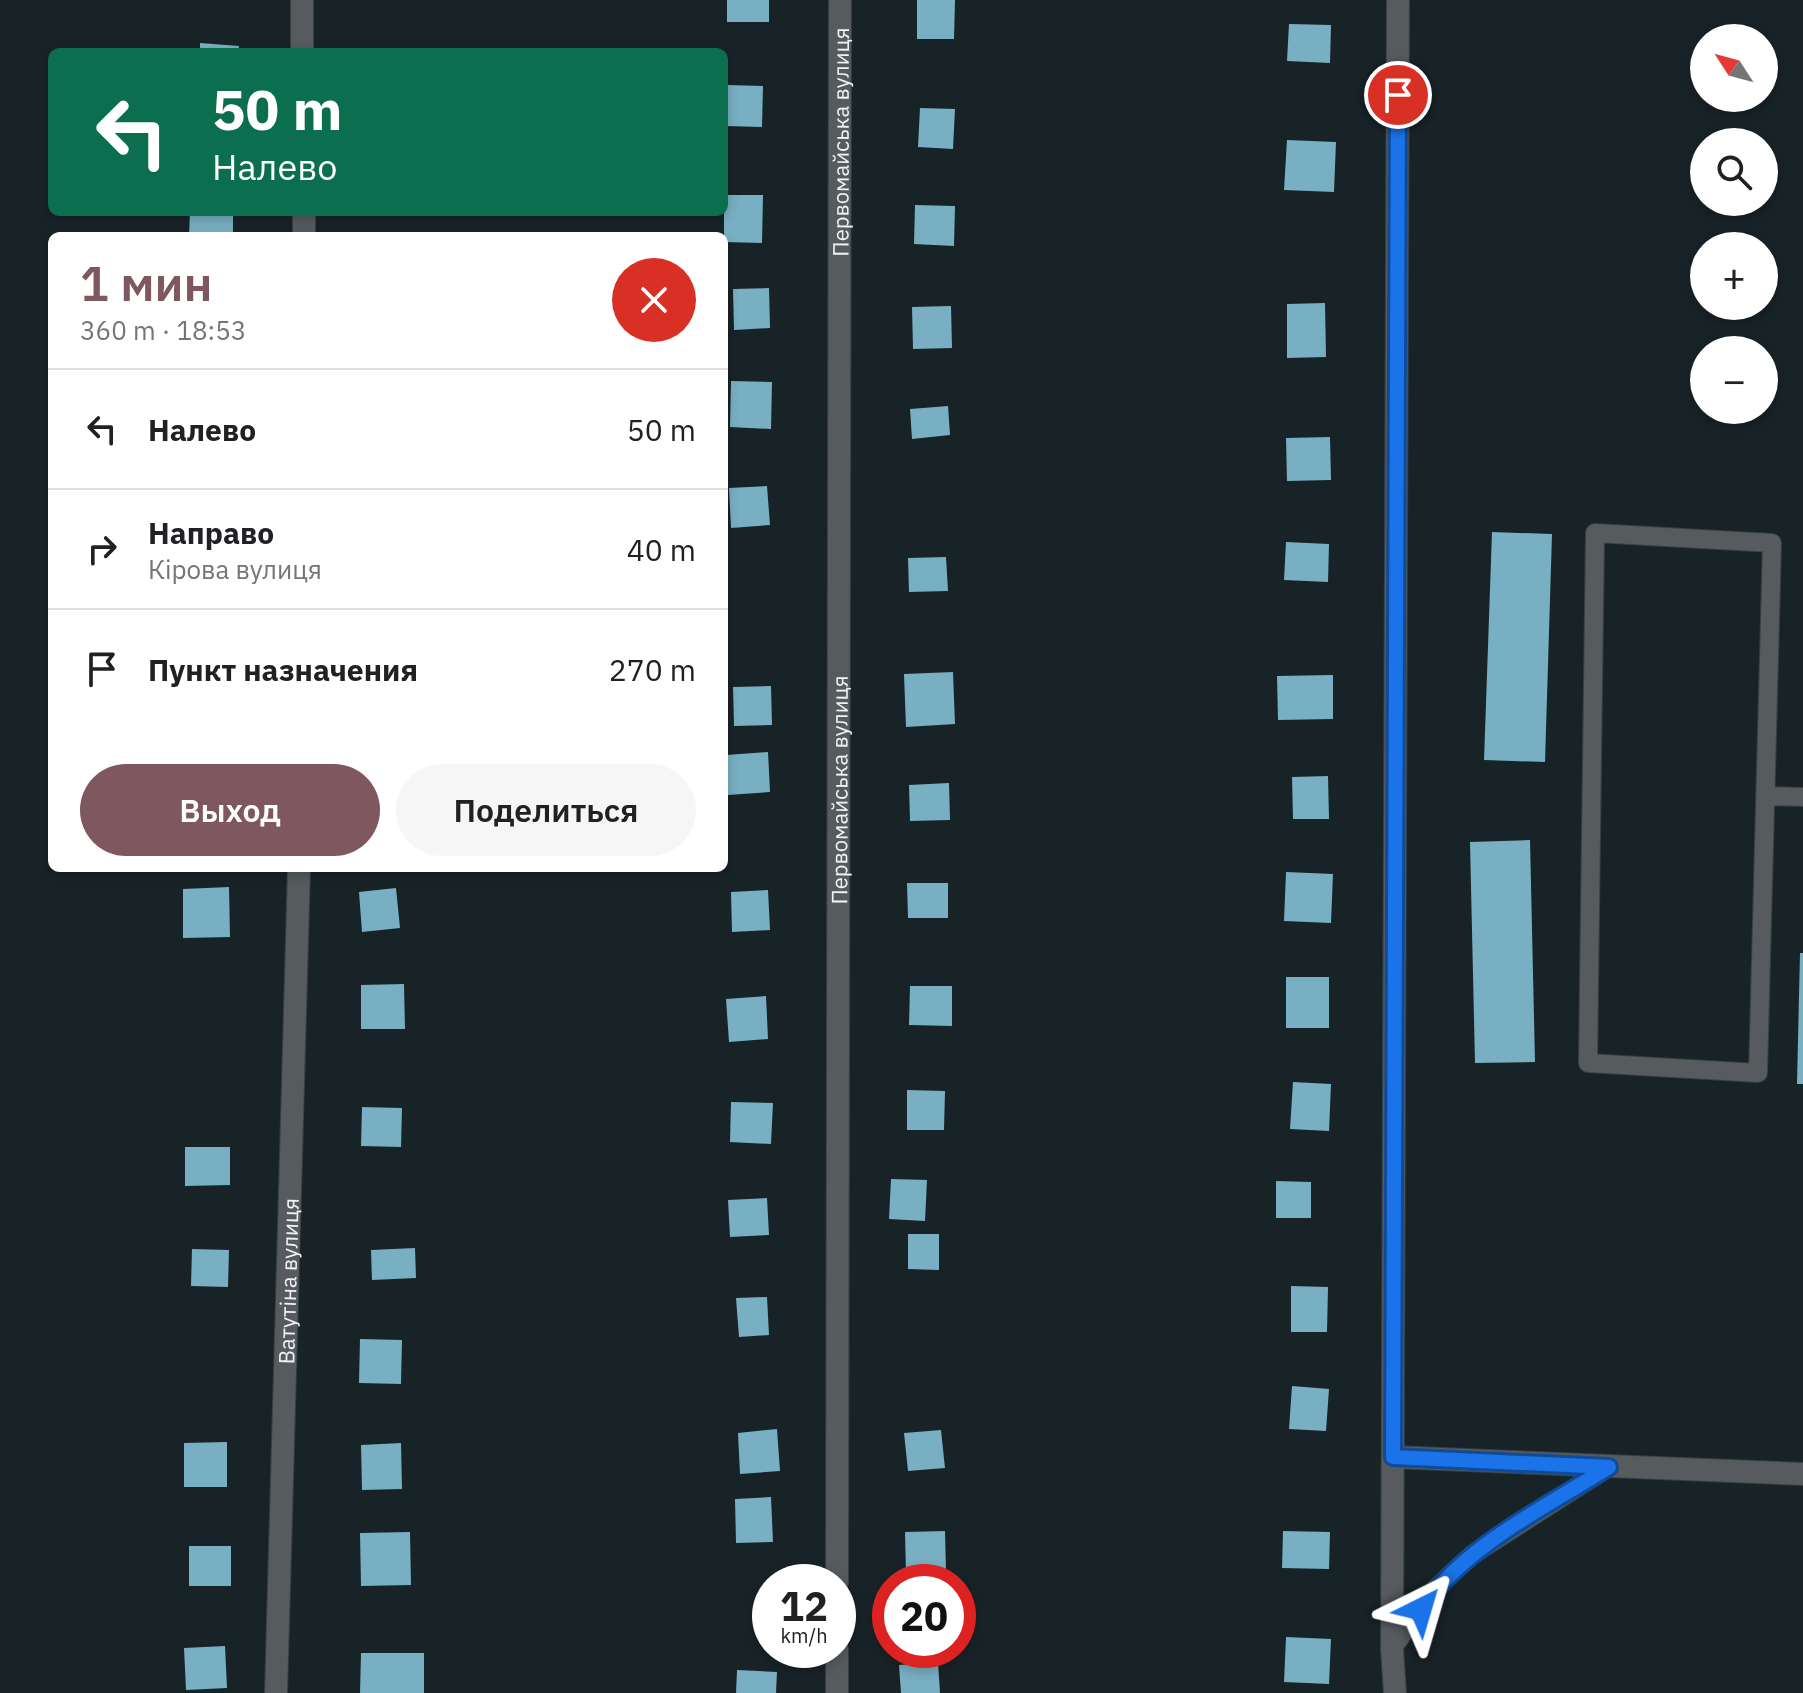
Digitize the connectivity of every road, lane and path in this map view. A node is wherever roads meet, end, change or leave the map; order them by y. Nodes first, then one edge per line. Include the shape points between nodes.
1 (302, 0) edge
2 (840, 0) edge
3 (1398, 0) edge
4 (302, 48) edge
5 (1765, 796) junction
6 (1803, 797) edge
7 (299, 872) edge
8 (1393, 1457) junction
9 (1609, 1467) junction
10 (1803, 1474) edge
11 (837, 1564) edge
12 (1392, 1649) junction
13 (837, 1668) edge
14 (276, 1693) edge
15 (837, 1693) edge
16 (1395, 1693) edge

1 - 4 street
2 - 11 street, Первомайська вулиця
3 - 8 street
5 - 5 lane via 1758,1073 1588,1063 1595,533 1772,543
5 - 6 lane
7 - 14 street, Ватутіна вулиця
8 - 9 street
8 - 12 street
9 - 10 street
9 - 12 lane via 1472,1555 1435,1589
12 - 16 street
13 - 15 street

